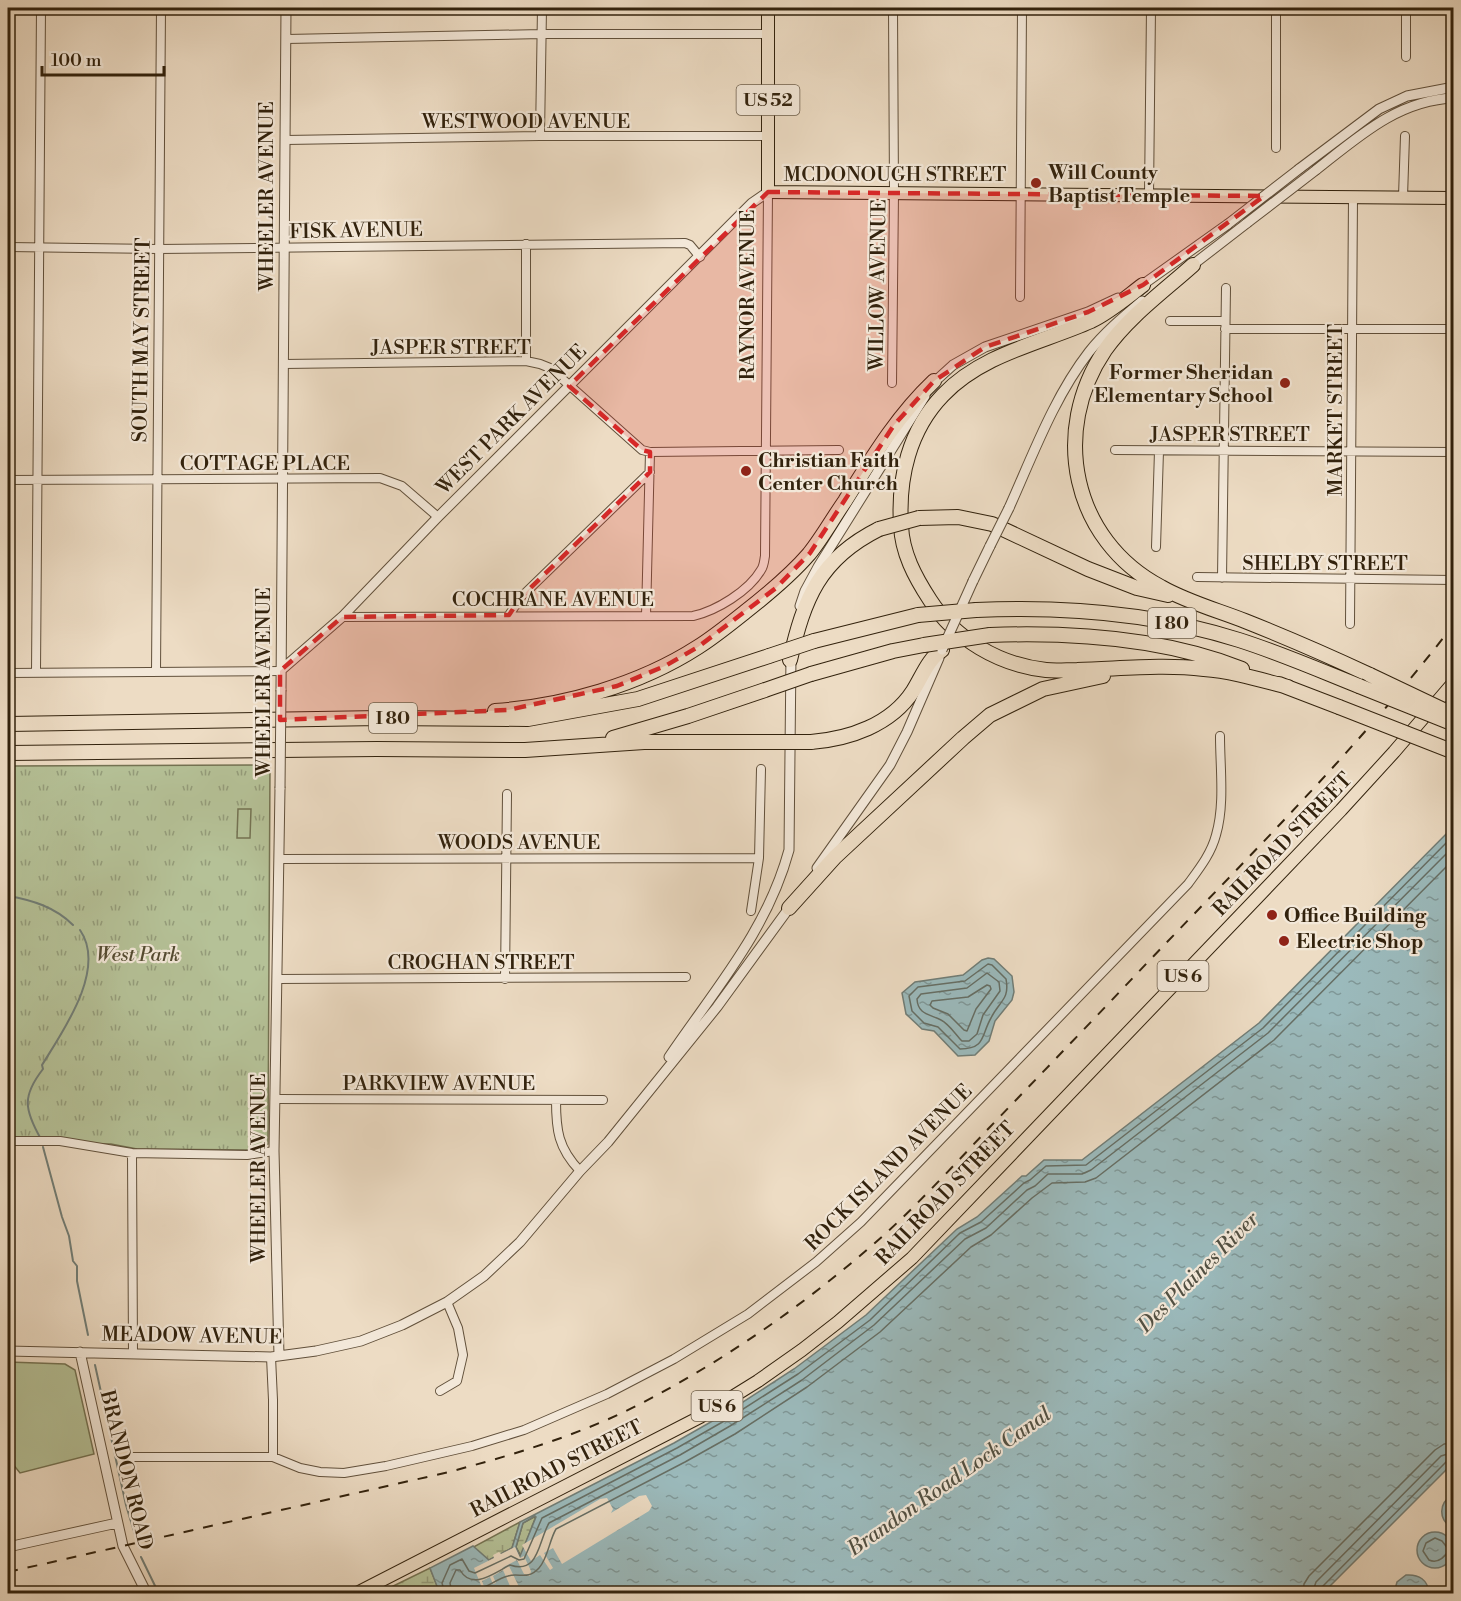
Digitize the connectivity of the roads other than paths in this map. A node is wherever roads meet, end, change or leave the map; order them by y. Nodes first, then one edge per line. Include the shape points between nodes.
1 (42, 8) edge
2 (160, 8) edge
3 (286, 8) edge
4 (542, 8) edge
5 (768, 8) edge
6 (893, 8) edge
7 (1022, 8) edge
8 (1151, 8) edge
9 (1276, 8) edge
10 (1406, 8) edge
11 (542, 34) junction
12 (768, 34) junction
13 (286, 39) junction
14 (1406, 57) dead end
15 (1454, 87) edge
16 (1454, 98) edge
17 (540, 136) junction
18 (768, 136) junction
19 (1405, 136) dead end
20 (285, 140) junction
21 (1276, 148) dead end
22 (768, 192) junction
23 (894, 193) junction
24 (1021, 195) junction
25 (1149, 195) junction
26 (1353, 197) junction
27 (1403, 197) junction
28 (1454, 198) edge
29 (526, 244) junction
30 (8, 247) edge
31 (284, 247) junction
32 (39, 248) junction
33 (158, 249) junction
34 (700, 257) junction
35 (1193, 265) junction
36 (1143, 285) junction
37 (1226, 288) dead end
38 (1020, 297) dead end
39 (1170, 321) dead end
40 (1225, 325) junction
41 (1454, 329) edge
42 (1352, 330) junction
43 (526, 361) junction
44 (283, 364) junction
45 (934, 381) junction
46 (892, 383) dead end
47 (569, 386) junction
48 (766, 450) junction
49 (839, 450) dead end
50 (1115, 450) dead end
51 (1159, 451) junction
52 (651, 452) junction
53 (1224, 452) junction
54 (1352, 452) junction
55 (1454, 452) edge
56 (650, 472) junction
57 (37, 479) junction
58 (8, 480) edge
59 (156, 480) junction
60 (282, 480) junction
61 (438, 517) junction
62 (1156, 547) dead end
63 (1197, 577) dead end
64 (1222, 578) junction
65 (753, 579) joint
66 (1351, 579) junction
67 (1454, 580) edge
68 (1182, 597) junction
69 (509, 615) junction
70 (342, 616) junction
71 (646, 616) junction
72 (1350, 624) dead end
73 (942, 650) junction
74 (790, 660) junction
75 (1166, 667) junction
76 (280, 671) junction
77 (8, 672) edge
78 (36, 672) junction
79 (156, 672) junction
80 (1454, 682) edge
81 (1288, 687) junction
82 (1454, 715) edge
83 (380, 718) junction
84 (8, 724) edge
85 (1454, 724) edge
86 (1220, 736) dead end
87 (591, 744) junction
88 (1454, 752) edge
89 (8, 753) edge
90 (761, 769) dead end
91 (507, 794) dead end
92 (506, 858) junction
93 (759, 858) junction
94 (279, 859) junction
95 (789, 908) junction
96 (751, 911) dead end
97 (686, 976) dead end
98 (277, 979) junction
99 (505, 979) junction
100 (275, 1099) junction
101 (556, 1100) junction
102 (603, 1100) dead end
103 (639, 1101) junction
104 (8, 1141) edge
105 (274, 1151) junction
106 (132, 1153) junction
107 (580, 1172) junction
108 (447, 1302) junction
109 (8, 1351) edge
110 (80, 1352) junction
111 (133, 1353) junction
112 (275, 1357) junction
113 (440, 1391) dead end
114 (273, 1456) junction
115 (133, 1457) dead end
116 (117, 1523) junction
117 (8, 1547) edge
118 (147, 1593) edge
119 (355, 1593) edge

1 - 32 street
2 - 33 street, SOUTH MAY STREET
3 - 13 street, WHEELER AVENUE
4 - 11 street
5 - 12 main road, RAYNOR AVENUE / US 52
6 - 23 street, WILLOW AVENUE
7 - 24 street
8 - 25 street
9 - 21 street
10 - 14 street
11 - 12 street
11 - 13 street
11 - 17 street
12 - 18 main road, RAYNOR AVENUE / US 52
13 - 20 street, WHEELER AVENUE
15 - 36 street, bridge via 1407,96 1379,109
16 - 35 street, bridge via 1420,102 1395,112
17 - 18 street, WESTWOOD AVENUE
17 - 20 street, WESTWOOD AVENUE
18 - 22 main road, RAYNOR AVENUE / US 52
19 - 27 street
20 - 31 street, WHEELER AVENUE
22 - 23 main road, MCDONOUGH STREET
22 - 34 street, WEST PARK AVENUE via 752,203
22 - 48 street, RAYNOR AVENUE
23 - 24 main road, MCDONOUGH STREET
23 - 46 street, WILLOW AVENUE
24 - 25 main road, MCDONOUGH STREET
24 - 38 street
25 - 26 main road, MCDONOUGH STREET
26 - 27 main road, MCDONOUGH STREET
26 - 42 street, MARKET STREET
27 - 28 main road, MCDONOUGH STREET
29 - 31 street, FISK AVENUE
29 - 34 street, FISK AVENUE via 685,243
29 - 43 street
30 - 32 street, FISK AVENUE
31 - 33 street, FISK AVENUE
31 - 44 street, WHEELER AVENUE
32 - 33 street, FISK AVENUE
32 - 57 street
33 - 59 street, SOUTH MAY STREET
34 - 47 street, WEST PARK AVENUE
35 - 68 highway via 1107,347 1083,392 1076,420 1080,488 1092,521 1119,558 1161,588
35 - 73 street, bridge via 1147,296 1089,352 1062,394
36 - 45 street via 1088,312 985,347
36 - 75 highway via 1093,320 990,361 942,396 921,426 907,457 900,514 904,548 917,581 953,630 984,650 1017,664 1046,670
37 - 40 street
39 - 40 street
40 - 42 street
40 - 53 street
41 - 42 street
42 - 54 street, MARKET STREET
43 - 44 street, JASPER STREET
43 - 47 street, JASPER STREET via 550,368
44 - 60 street, WHEELER AVENUE
45 - 74 street via 805,591
45 - 83 highway via 894,425 810,553 776,588 698,647 617,686 563,700 508,710
47 - 52 street, JASPER STREET via 642,450
47 - 61 street, WEST PARK AVENUE
48 - 49 street
48 - 52 street
48 - 65 street, RAYNOR AVENUE via 765,556 762,569
50 - 51 street, JASPER STREET
51 - 53 street, JASPER STREET
51 - 62 street
52 - 56 street
53 - 54 street, JASPER STREET
53 - 64 street
54 - 55 street, JASPER STREET
54 - 66 street, MARKET STREET
56 - 69 street via 521,597
56 - 71 street
57 - 58 street, COTTAGE PLACE
57 - 59 street, COTTAGE PLACE
57 - 78 street
59 - 60 street, COTTAGE PLACE
59 - 79 street, SOUTH MAY STREET
60 - 61 street, COTTAGE PLACE via 380,478 402,486
60 - 76 street, WHEELER AVENUE
61 - 70 street, WEST PARK AVENUE
63 - 64 street, SHELBY STREET
64 - 66 street, SHELBY STREET
65 - 71 street, COCHRANE AVENUE via 722,606 707,613
66 - 67 street, SHELBY STREET
66 - 72 street, MARKET STREET
68 - 74 highway, bridge via 1137,588 992,524 942,516 919,518 879,529 844,552 818,580 802,614
68 - 82 highway, bridge via 1300,643
69 - 70 street, COCHRANE AVENUE
69 - 71 street, COCHRANE AVENUE
70 - 76 street, WEST PARK AVENUE
73 - 87 highway, bridge via 934,655 911,694 890,714 872,726 838,739
73 - 95 street via 890,765
74 - 103 street via 789,850 781,880 741,957
75 - 81 highway via 1205,669
75 - 95 highway via 1043,689 990,715 835,857
76 - 79 street
76 - 94 street, WHEELER AVENUE, bridge
77 - 78 street
78 - 79 street
80 - 119 main road, RAILROAD STREET / US 6 via 1341,810 912,1258 838,1322 758,1381 700,1417
81 - 87 highway, I 80, bridge via 1227,663 1131,642 990,635 893,651
81 - 88 highway, I 80, bridge
83 - 84 highway, I 80
83 - 85 highway, I 80, bridge via 528,719 638,699 814,642 918,615 1018,608 1132,615 1238,639
86 - 114 street, ROCK ISLAND AVENUE via 1221,807 1216,836 1188,884 868,1214 808,1269 748,1314 674,1359 524,1430 472,1446 344,1473 300,1468
87 - 89 highway, I 80 via 525,750
90 - 93 street
91 - 92 street
92 - 93 street, WOODS AVENUE
92 - 94 street, WOODS AVENUE
92 - 99 street
93 - 96 street
94 - 98 street, WHEELER AVENUE
95 - 103 street via 717,1007
97 - 99 street, CROGHAN STREET
98 - 99 street, CROGHAN STREET
98 - 100 street, WHEELER AVENUE
100 - 101 street, PARKVIEW AVENUE
100 - 105 street, WHEELER AVENUE
101 - 102 street, PARKVIEW AVENUE
101 - 107 street via 556,1127 562,1148
103 - 107 street, MEADOW AVENUE
104 - 106 street via 60,1141
105 - 106 street via 247,1155
105 - 112 street, WHEELER AVENUE
106 - 111 street
107 - 108 street, MEADOW AVENUE via 520,1242 484,1276
108 - 112 street, MEADOW AVENUE via 361,1341
108 - 113 street via 458,1328 463,1355 457,1381
109 - 110 street, MEADOW AVENUE
110 - 111 street, MEADOW AVENUE
110 - 116 street, BRANDON ROAD
111 - 112 street, MEADOW AVENUE
112 - 114 street, WHEELER AVENUE
114 - 115 street, ROCK ISLAND AVENUE
116 - 117 street
116 - 118 street, BRANDON ROAD via 123,1546

